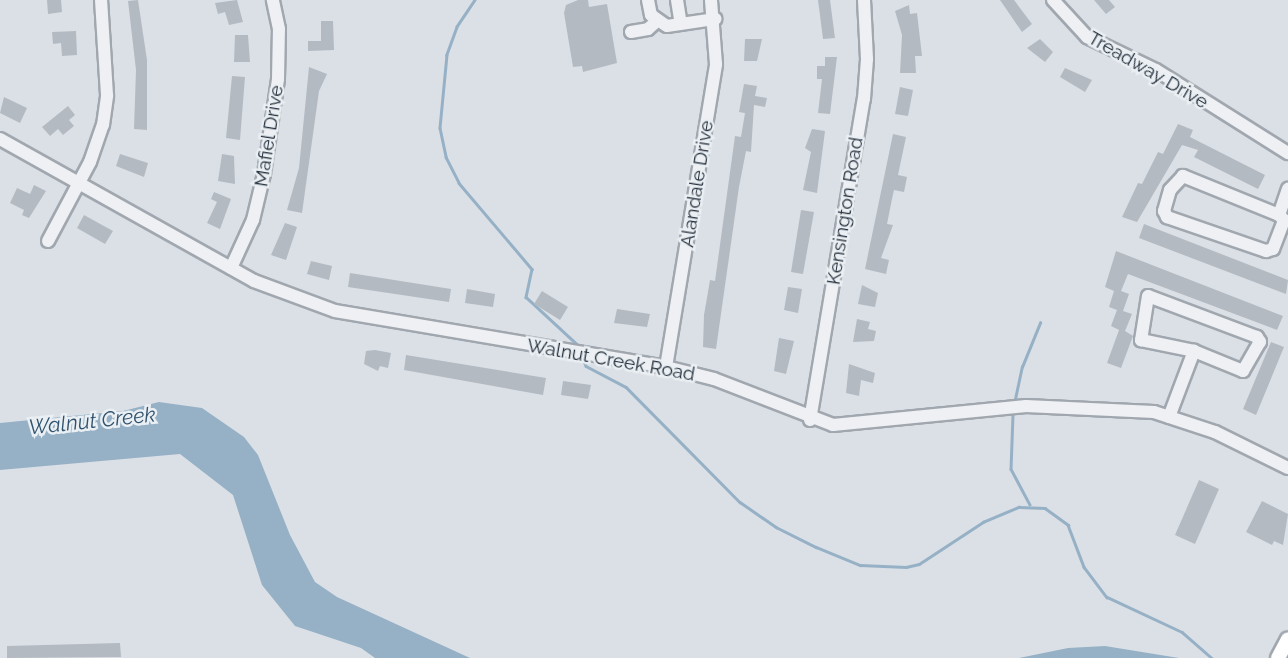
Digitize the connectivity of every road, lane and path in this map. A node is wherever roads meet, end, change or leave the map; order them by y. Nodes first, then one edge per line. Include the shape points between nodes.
1 (101, 0) edge
2 (273, 0) edge
3 (648, 0) edge
4 (677, 0) edge
5 (711, 0) edge
6 (864, 0) edge
7 (1052, 0) edge
8 (715, 19) junction
9 (657, 21) junction
10 (681, 24) junction
11 (631, 32) dead end
12 (0, 139) edge
13 (1288, 153) edge
14 (79, 183) junction
15 (1288, 189) edge
16 (1279, 215) junction
17 (48, 240) dead end
18 (231, 268) junction
19 (1194, 351) junction
20 (666, 367) junction
21 (1169, 417) junction
22 (810, 420) junction
23 (1288, 468) edge
24 (1288, 639) edge
25 (1278, 658) edge

1 - 14 street via 107,96 98,142
2 - 18 street, Mafiel Drive via 279,29 278,79 264,174 253,220
3 - 9 street
4 - 10 street
5 - 8 street, Alandale Drive
6 - 22 street, Kensington Road via 864,99
7 - 13 street, Treadway Drive via 1087,37 1166,76
8 - 10 street
8 - 20 street, Alandale Drive via 716,64
9 - 10 street via 667,26
9 - 11 street via 648,29
12 - 14 street, Walnut Creek Road
14 - 17 street
14 - 18 street, Walnut Creek Road
15 - 16 street
16 - 16 street via 1183,176 1170,190 1164,211 1167,217 1266,251 1273,249 1284,220
18 - 20 street, Walnut Creek Road via 283,295 335,312
19 - 19 street via 1243,371 1260,342 1258,337 1148,296 1141,340
19 - 21 street
20 - 22 street, Walnut Creek Road via 713,379
21 - 22 street, Walnut Creek Road via 1081,405 990,408 833,425
21 - 23 street, Walnut Creek Road via 1215,432
24 - 25 main road

